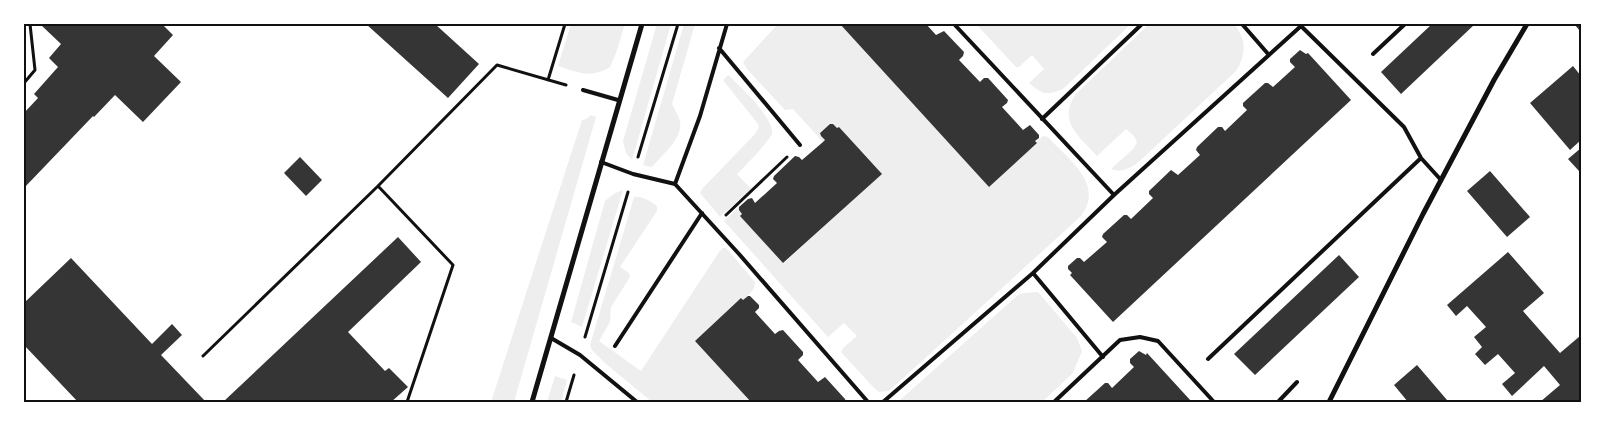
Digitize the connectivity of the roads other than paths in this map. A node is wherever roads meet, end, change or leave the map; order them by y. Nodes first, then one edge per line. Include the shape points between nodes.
1 (642, 24) edge
2 (727, 24) edge
3 (954, 24) edge
4 (1142, 24) edge
5 (1242, 24) edge
6 (1405, 24) edge
7 (1527, 24) edge
8 (719, 48) junction
9 (1373, 54) dead end
10 (1269, 55) junction
11 (583, 90) road end
12 (618, 100) junction
13 (1042, 118) junction
14 (800, 145) road end
15 (1421, 158) junction
16 (601, 162) junction
17 (1441, 180) junction
18 (675, 184) junction
19 (1114, 195) junction
20 (702, 213) junction
21 (1032, 273) junction
22 (551, 338) junction
23 (615, 346) dead end
24 (1103, 357) junction
25 (1208, 359) dead end
26 (1297, 382) dead end
27 (532, 402) edge
28 (637, 402) edge
29 (868, 402) edge
30 (882, 402) edge
31 (1054, 402) edge
32 (1214, 402) edge
33 (1278, 402) edge
34 (1329, 402) edge

1 - 12 street
2 - 8 lane
3 - 13 lane
4 - 13 lane
5 - 10 lane
6 - 9 lane
7 - 17 street
8 - 14 lane
8 - 18 lane via 700,116
10 - 15 lane via 1301,26 1404,127
10 - 19 lane
11 - 12 lane
12 - 16 street
13 - 19 lane
15 - 17 lane
15 - 25 lane
16 - 18 lane
16 - 22 street
17 - 34 street
18 - 20 lane
19 - 21 lane
20 - 23 lane
20 - 29 lane
21 - 24 lane
21 - 30 lane
22 - 27 street
22 - 28 lane via 580,355
24 - 31 lane
24 - 32 lane via 1120,340 1140,337 1158,341
26 - 33 lane

